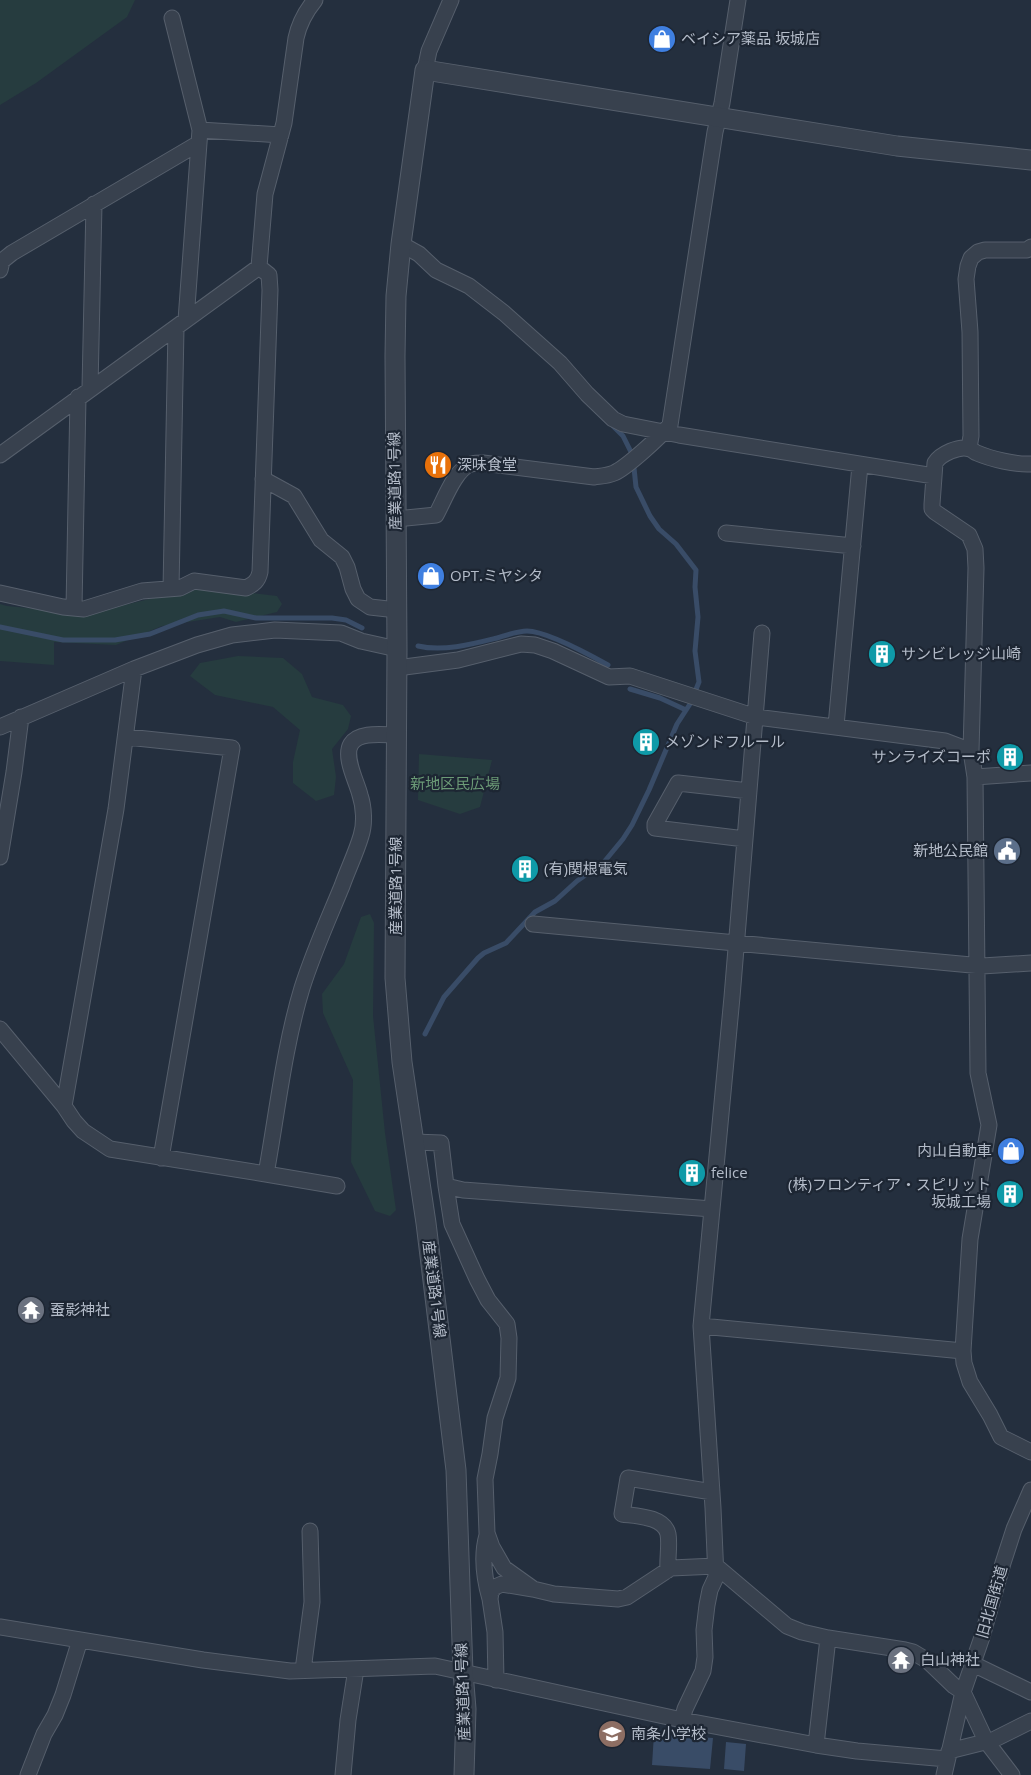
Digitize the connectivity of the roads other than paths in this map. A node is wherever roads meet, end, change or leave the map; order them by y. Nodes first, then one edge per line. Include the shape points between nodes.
1 (315, 0) edge
2 (451, 0) edge
3 (738, 0) edge
4 (172, 18) dead end
5 (425, 70) junction
6 (718, 118) junction
7 (281, 135) junction
8 (199, 136) junction
9 (1031, 160) edge
10 (94, 204) junction
11 (400, 244) junction
12 (1031, 247) edge
13 (259, 267) junction
14 (0, 270) edge
15 (181, 324) junction
16 (84, 393) junction
17 (665, 431) junction
18 (969, 448) junction
19 (0, 455) edge
20 (1031, 464) edge
21 (860, 465) junction
22 (934, 476) junction
23 (263, 479) junction
24 (396, 519) junction
25 (726, 533) dead end
26 (852, 546) junction
27 (171, 588) junction
28 (0, 593) edge
29 (74, 608) junction
30 (397, 610) junction
31 (762, 633) dead end
32 (397, 649) junction
33 (397, 668) junction
34 (134, 669) junction
35 (21, 717) junction
36 (756, 717) junction
37 (836, 726) junction
38 (0, 727) edge
39 (127, 736) junction
40 (397, 736) junction
41 (971, 752) junction
42 (1031, 773) edge
43 (975, 777) junction
44 (749, 791) junction
45 (745, 840) junction
46 (0, 857) edge
47 (533, 924) dead end
48 (736, 942) junction
49 (1031, 963) edge
50 (977, 965) junction
51 (0, 1030) edge
52 (64, 1106) junction
53 (414, 1142) junction
54 (161, 1158) junction
55 (266, 1174) junction
56 (337, 1186) dead end
57 (446, 1186) junction
58 (712, 1209) junction
59 (701, 1326) junction
60 (963, 1351) junction
61 (1031, 1452) edge
62 (1031, 1490) edge
63 (712, 1492) junction
64 (310, 1531) dead end
65 (487, 1533) junction
66 (716, 1566) junction
67 (668, 1570) junction
68 (533, 1589) junction
69 (490, 1599) junction
70 (0, 1628) edge
71 (828, 1638) junction
72 (80, 1640) junction
73 (974, 1664) junction
74 (356, 1669) junction
75 (303, 1670) junction
76 (463, 1672) junction
77 (496, 1680) junction
78 (963, 1692) junction
79 (1031, 1692) edge
80 (682, 1720) junction
81 (1031, 1721) edge
82 (986, 1741) junction
83 (816, 1745) junction
84 (948, 1755) junction
85 (28, 1775) edge
86 (343, 1775) edge
87 (464, 1775) edge
88 (944, 1775) edge
89 (1012, 1775) edge

1 - 7 street via 298,28
2 - 5 street, 産業道路1号線 via 429,51
3 - 6 street
4 - 8 street
5 - 6 street
5 - 11 street, 産業道路1号線
6 - 9 street via 897,146
6 - 17 street via 670,425
7 - 8 street
7 - 13 street via 265,194
8 - 10 street
8 - 15 street
10 - 14 street via 7,257 2,261
10 - 16 street
11 - 17 street via 419,254 436,270 469,286 504,313 560,363 613,419 623,424
11 - 24 street, 産業道路1号線 via 394,356
12 - 18 street via 1027,250 978,252 968,266
13 - 15 street
13 - 23 street via 269,275 270,290
15 - 16 street
15 - 27 street
16 - 19 street
16 - 29 street
17 - 21 street
17 - 24 street via 616,473 605,476 471,464 456,477 436,515
18 - 20 street via 976,453
18 - 22 street via 937,458
21 - 22 street
21 - 26 street
22 - 41 street via 932,509 969,535 975,549
23 - 27 street via 260,572 253,585 246,588 194,581 180,588
23 - 30 street via 294,496 321,540 342,557 358,599 370,607
24 - 30 street, 産業道路1号線
25 - 26 street
26 - 37 street
27 - 29 street via 142,591 93,607
28 - 29 street
30 - 32 street, 産業道路1号線
31 - 36 street
32 - 33 street, 産業道路1号線
32 - 34 street via 341,633 275,630 232,635
33 - 36 street via 458,660 521,644 536,645 609,677 630,676
33 - 40 street, 産業道路1号線
34 - 35 street
34 - 39 street
35 - 38 street
35 - 46 street
36 - 37 street
36 - 44 street
37 - 41 street via 945,741
39 - 52 street
39 - 54 street via 232,748
40 - 53 street, 産業道路1号線 via 395,978 402,1062
40 - 55 street via 368,735 356,739 349,746 348,758 363,812 362,834 302,989
41 - 43 street
42 - 43 street
43 - 50 street
44 - 45 street
44 - 45 street via 678,783 655,824 655,828
45 - 48 street
47 - 48 street
48 - 50 street
48 - 58 street
49 - 50 street
50 - 60 street via 978,1073 989,1126 970,1239
51 - 52 street
52 - 54 street via 83,1130 110,1149
53 - 57 street via 441,1142
53 - 76 street, 産業道路1号線 via 456,1470
54 - 55 street
55 - 56 street
57 - 58 street via 463,1190
57 - 65 street via 452,1224 488,1300 507,1324 509,1338 508,1378 495,1418 485,1479
58 - 59 street
59 - 60 street
59 - 63 street
60 - 61 street via 970,1382 1001,1436
62 - 73 street, 旧北国街道 via 1014,1529
63 - 66 street
63 - 67 street via 628,1478 622,1514 662,1524 668,1534
64 - 75 street via 312,1602
65 - 68 street via 504,1568
65 - 69 street via 485,1582
66 - 67 street
66 - 71 street via 787,1626
66 - 80 street via 707,1605 702,1671
67 - 68 street via 627,1597 618,1599 554,1594
68 - 69 street via 502,1584 491,1592
69 - 77 street via 495,1632
70 - 72 street
71 - 78 street via 913,1652
71 - 83 street
72 - 75 street via 203,1660
72 - 85 street via 63,1695
73 - 78 street, 旧北国街道
73 - 79 street
74 - 75 street
74 - 76 street via 435,1666
74 - 86 street
76 - 77 street
76 - 87 street, 産業道路1号線 via 466,1709
77 - 80 street
78 - 82 street
78 - 84 street, 旧北国街道
80 - 83 street
81 - 82 street
82 - 84 street
82 - 89 street
83 - 84 street via 857,1751
84 - 88 street, 旧北国街道

